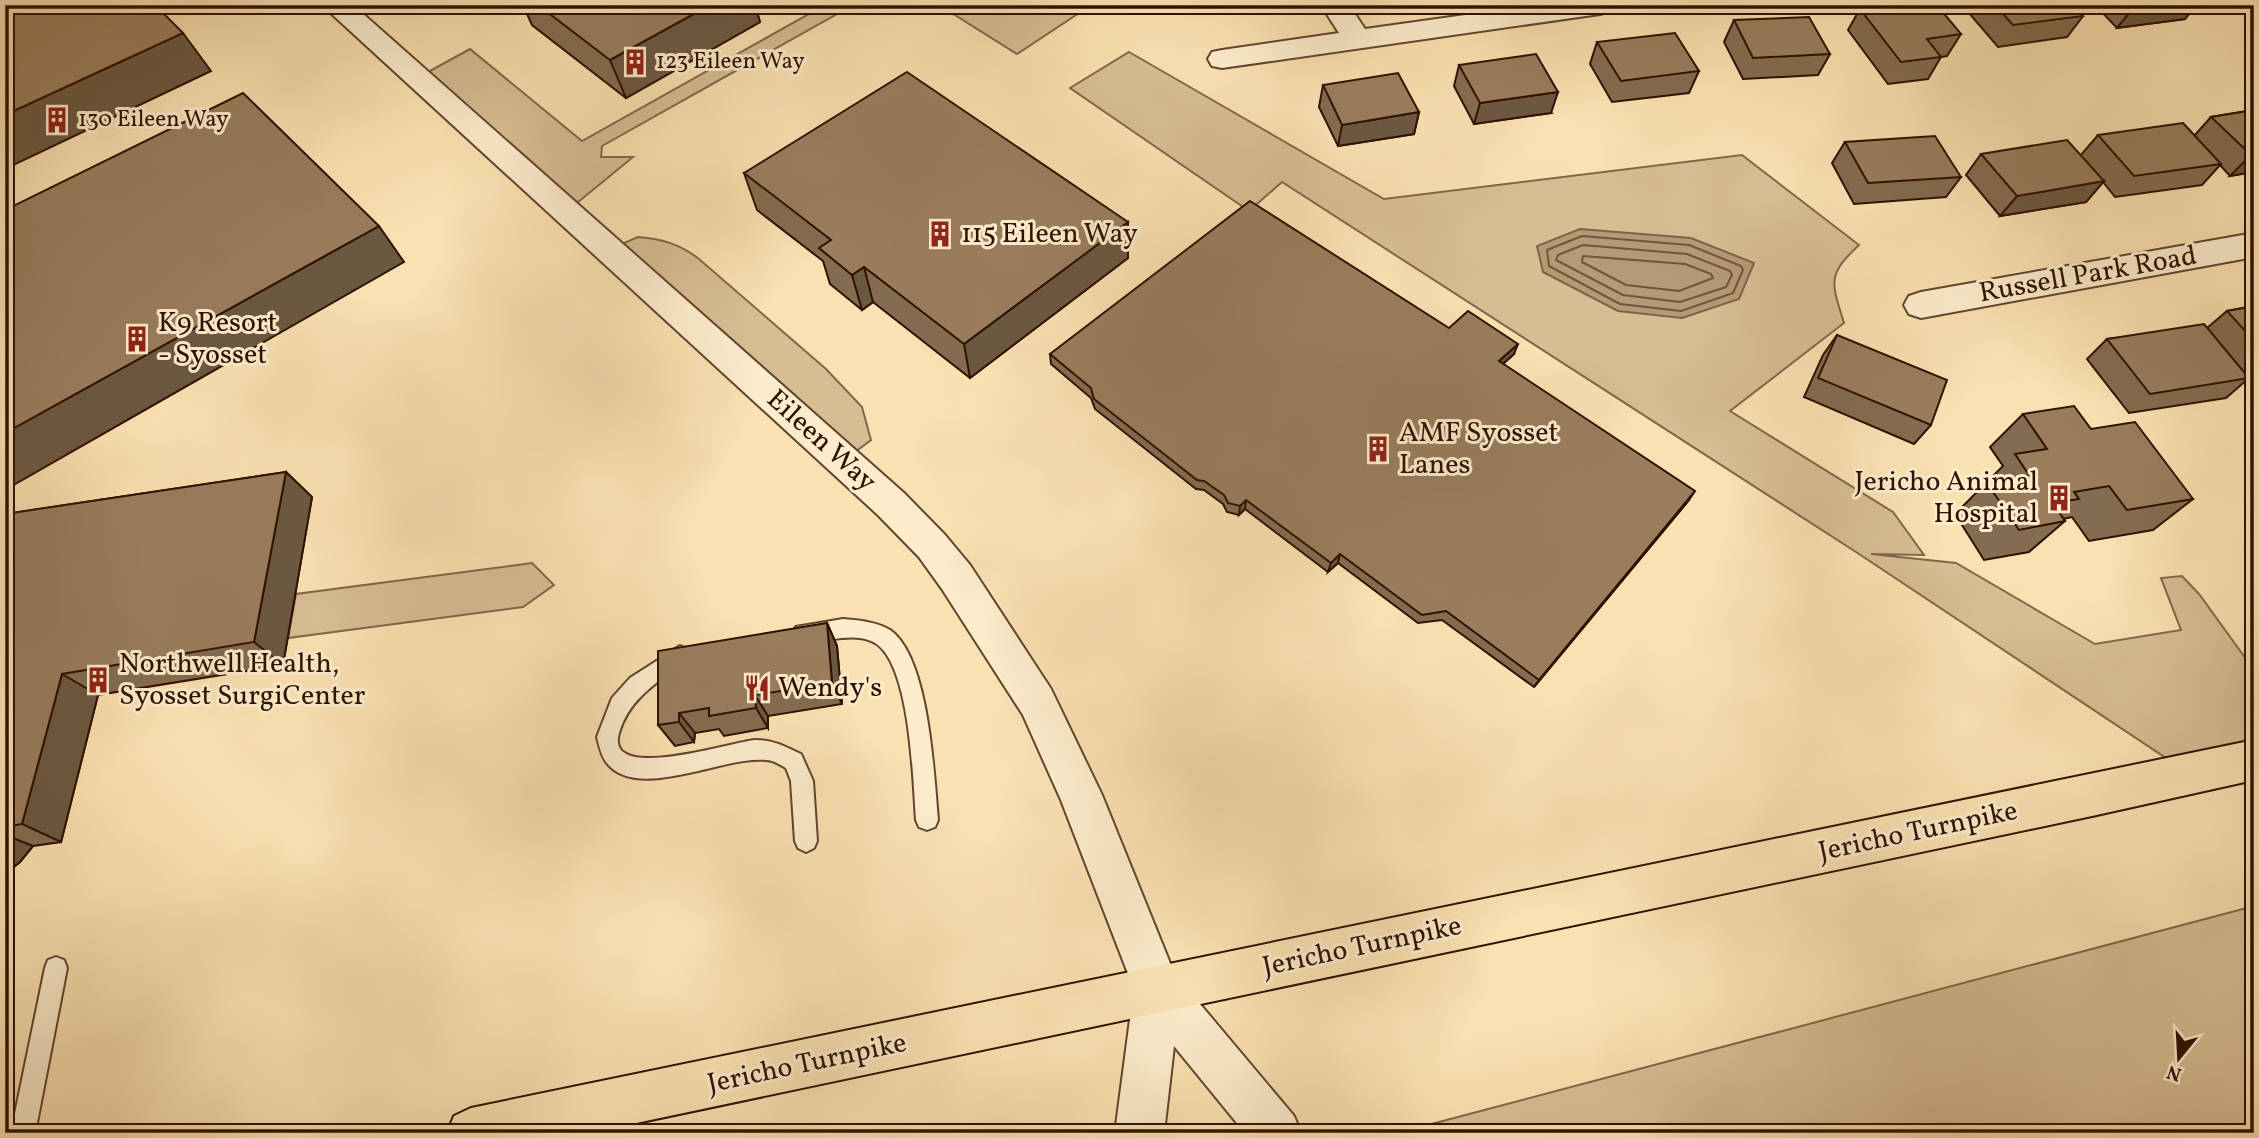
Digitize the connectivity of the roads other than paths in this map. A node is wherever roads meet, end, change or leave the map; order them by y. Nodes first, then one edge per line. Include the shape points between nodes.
1 (336, 5) edge
2 (1335, 5) edge
3 (1600, 5) edge
4 (1358, 40) junction
5 (1223, 60) dead end
6 (2254, 245) edge
7 (1921, 305) dead end
8 (785, 636) edge
9 (697, 651) edge
10 (2254, 760) edge
11 (927, 820) dead end
12 (806, 841) dead end
13 (56, 968) dead end
14 (1157, 989) junction
15 (23, 1133) edge
16 (471, 1133) edge
17 (1139, 1133) edge
18 (1278, 1133) edge

1 - 14 street, Eileen Way via 891,504 932,546 993,630 1037,702 1081,794
2 - 4 street
3 - 4 street
4 - 5 street
6 - 7 street, Russell Park Road
8 - 11 lane via 848,626 884,637 902,660 915,703
9 - 12 lane via 662,666 619,705 607,737 616,758 633,769 769,750 794,761 802,781
10 - 14 main road, Jericho Turnpike
13 - 15 lane
14 - 16 main road, Jericho Turnpike
14 - 17 street
14 - 18 street

